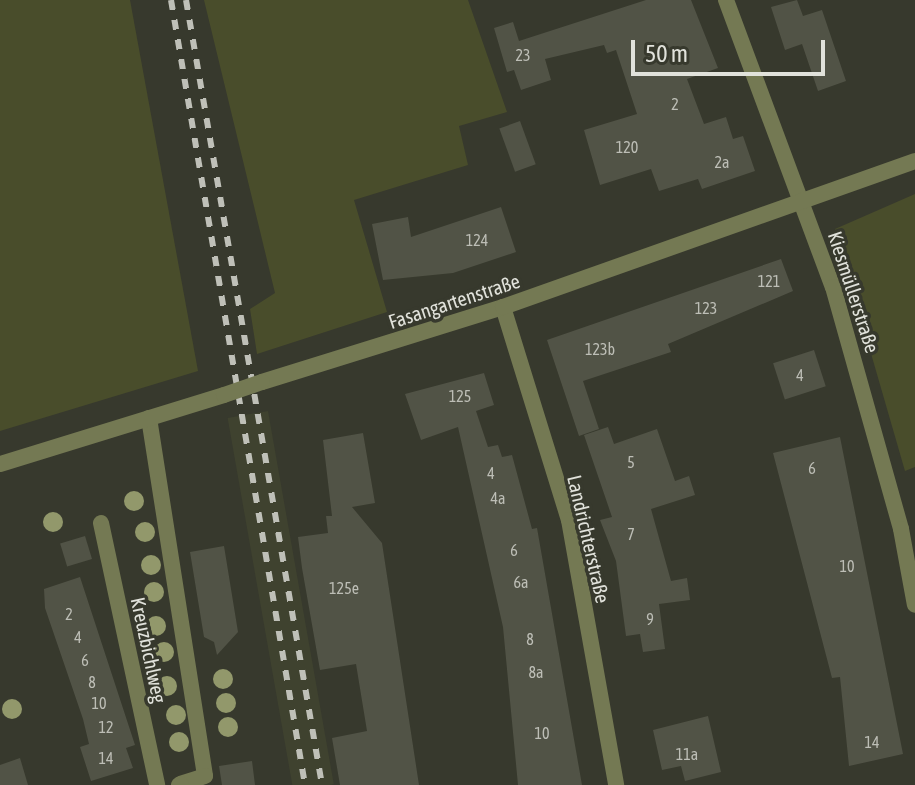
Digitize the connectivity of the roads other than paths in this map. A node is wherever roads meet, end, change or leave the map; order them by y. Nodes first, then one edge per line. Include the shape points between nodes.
1 (726, 0) edge
2 (915, 161) edge
3 (801, 201) junction
4 (503, 307) junction
5 (149, 418) junction
6 (0, 464) edge
7 (101, 523) dead end
8 (915, 605) edge
9 (157, 785) edge
10 (180, 785) edge
11 (616, 785) edge

1 - 3 street, Kiesmüllerstraße
2 - 3 street, Fasangartenstraße
3 - 4 street, Fasangartenstraße
3 - 8 street, Kiesmüllerstraße via 870,409
4 - 5 street, Fasangartenstraße, bridge
4 - 11 street, Landrichterstraße via 569,520
5 - 6 street, Fasangartenstraße
5 - 10 street via 159,454 205,776
7 - 9 street, Kreuzbichlweg

